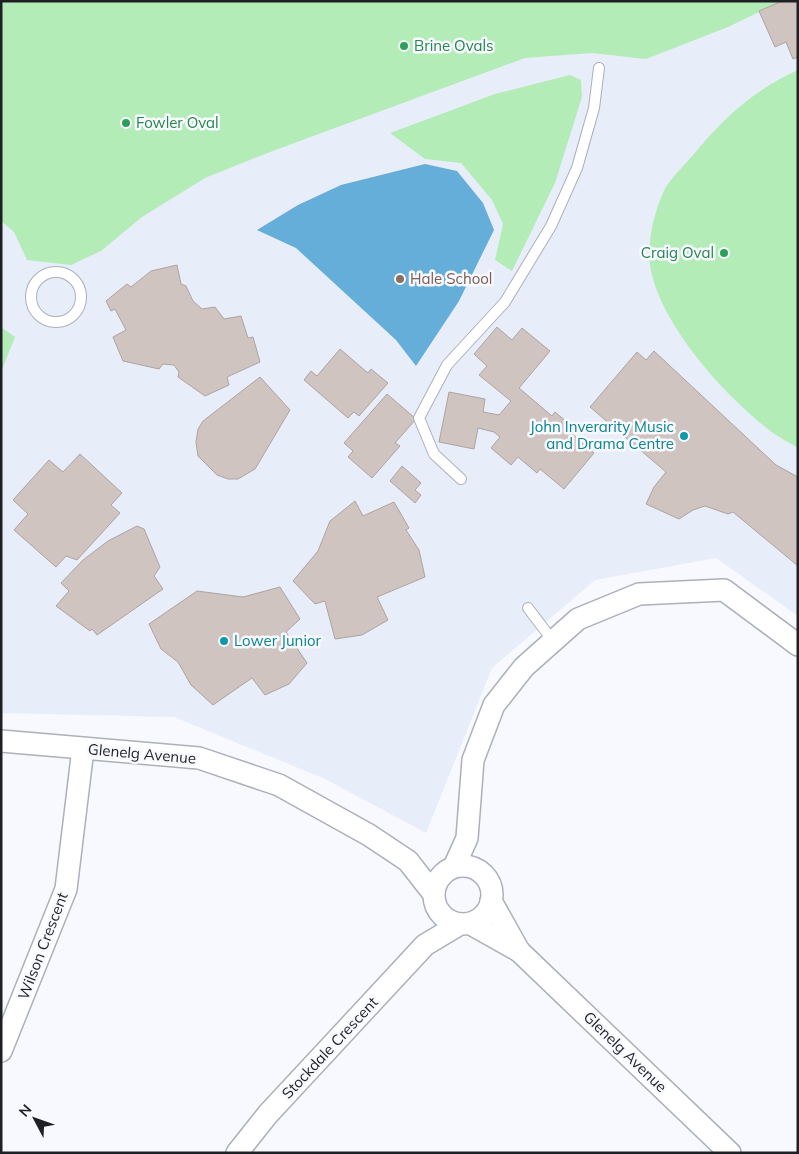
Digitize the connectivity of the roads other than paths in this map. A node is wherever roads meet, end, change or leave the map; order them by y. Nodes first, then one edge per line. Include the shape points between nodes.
1 (599, 68) dead end
2 (61, 322) joint
3 (461, 479) dead end
4 (528, 608) dead end
5 (554, 641) junction
6 (798, 645) edge
7 (1, 740) edge
8 (83, 749) junction
9 (467, 838) junction
10 (408, 861) junction
11 (451, 868) junction
12 (482, 872) junction
13 (491, 901) junction
14 (436, 902) junction
15 (466, 924) junction
16 (426, 945) junction
17 (520, 951) junction
18 (1, 1051) edge
19 (238, 1153) edge
20 (730, 1153) edge

1 - 3 lane via 594,108 577,168 551,226 505,302 447,365 420,418 434,454
2 - 2 lane via 44,320 33,308 31,300 35,284 56,272 72,277 81,290 80,307
4 - 5 lane
5 - 6 street via 578,619 640,594 724,590
5 - 9 street via 524,667 494,705 473,760
7 - 8 street, Glenelg Avenue
8 - 10 street, Glenelg Avenue via 199,758 279,786
8 - 18 street, Wilson Crescent via 66,889
9 - 11 street
9 - 12 street
10 - 11 street, Glenelg Avenue
10 - 14 street, Glenelg Avenue
11 - 12 street, Glenelg Avenue via 464,865
11 - 14 street via 436,881
12 - 13 street, Glenelg Avenue via 490,882
13 - 15 street via 482,917
13 - 17 street, Glenelg Avenue
14 - 15 street, Glenelg Avenue via 447,921
14 - 16 street, Stockdale Crescent
15 - 16 street, Stockdale Crescent
15 - 17 street, Glenelg Avenue
16 - 19 street, Stockdale Crescent via 268,1114
17 - 20 street, Glenelg Avenue

